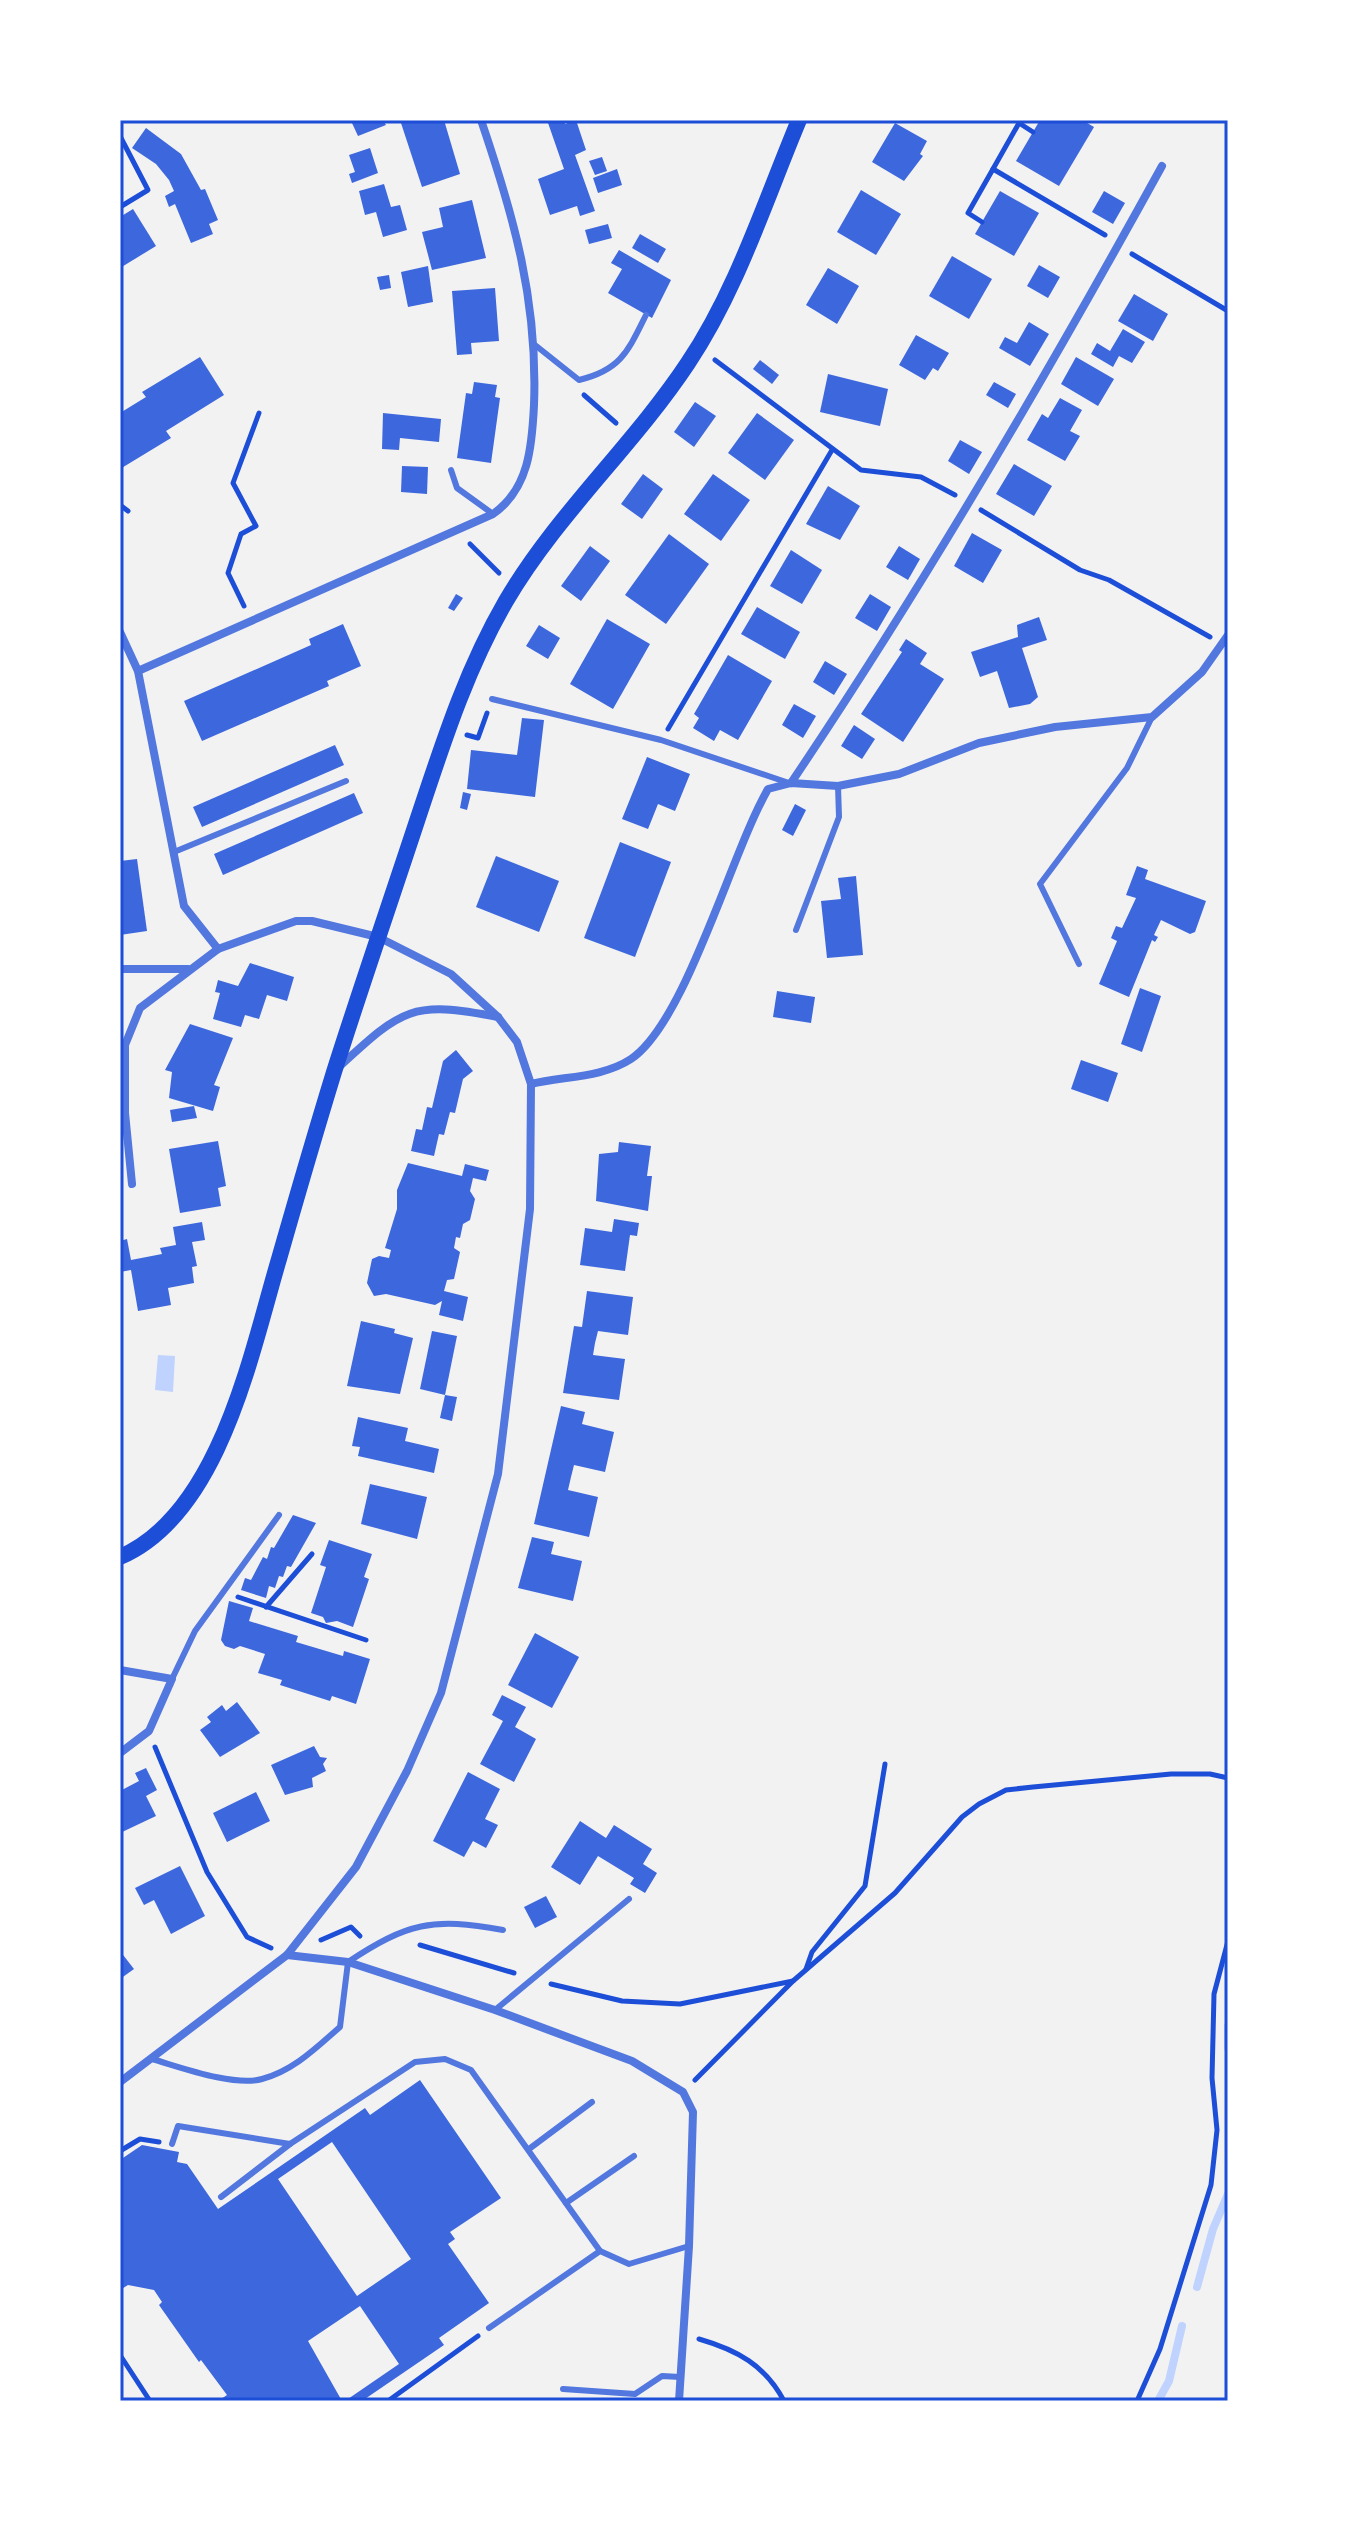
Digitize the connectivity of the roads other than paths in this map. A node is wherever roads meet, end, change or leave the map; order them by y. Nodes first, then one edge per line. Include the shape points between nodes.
1 (481, 120) edge
2 (799, 120) edge
3 (1162, 166) dead end
4 (646, 315) dead end
5 (535, 345) junction
6 (451, 470) dead end
7 (493, 514) junction
8 (120, 632) edge
9 (1228, 635) edge
10 (138, 671) junction
11 (492, 699) dead end
12 (1152, 717) junction
13 (346, 781) dead end
14 (791, 783) junction
15 (838, 786) junction
16 (174, 852) junction
17 (796, 930) dead end
18 (378, 937) junction
19 (218, 949) junction
20 (1079, 964) dead end
21 (120, 969) edge
22 (188, 969) junction
23 (498, 1017) junction
24 (335, 1071) junction
25 (531, 1084) junction
26 (132, 1184) dead end
27 (279, 1515) dead end
28 (120, 1557) edge
29 (120, 1670) edge
30 (172, 1679) junction
31 (120, 1753) edge
32 (629, 1899) dead end
33 (503, 1930) dead end
34 (287, 1955) junction
35 (348, 1962) junction
36 (495, 2010) junction
37 (152, 2059) junction
38 (120, 2082) edge
39 (592, 2102) dead end
40 (172, 2144) road end
41 (290, 2144) junction
42 (529, 2149) junction
43 (634, 2156) dead end
44 (221, 2197) dead end
45 (566, 2203) junction
46 (689, 2246) junction
47 (600, 2251) junction
48 (489, 2328) road end
49 (680, 2377) junction
50 (563, 2389) dead end
51 (679, 2401) edge

1 - 5 street via 513,213
2 - 18 main road via 738,269 698,348 514,588 470,669
3 - 14 street via 969,503
4 - 5 lane via 622,360 596,376 579,380
5 - 7 street via 526,470 517,491
6 - 7 lane via 457,488
7 - 10 street
8 - 10 street
9 - 12 street via 1202,672
10 - 16 street
11 - 14 lane via 661,740
12 - 15 street via 1055,727 979,743 899,774
12 - 20 lane via 1127,768 1040,884
13 - 16 lane
14 - 15 street
14 - 25 street via 768,789 758,807 695,956 653,1039 630,1059 600,1073
15 - 17 lane via 839,817
16 - 19 street via 184,906
18 - 19 street via 296,921
18 - 23 street via 451,974
18 - 24 main road
19 - 22 street
21 - 22 street
22 - 26 street via 140,1008 125,1045
23 - 24 street via 448,1007 405,1014 386,1024
23 - 25 street via 517,1042
24 - 28 main road via 235,1402 213,1457 185,1503 135,1551
25 - 34 street via 530,1209 498,1474 441,1693 356,1867
27 - 30 lane via 195,1631
29 - 30 street
30 - 31 street via 149,1731
32 - 36 lane
33 - 35 lane via 419,1924 389,1935
34 - 35 street
34 - 37 street
35 - 36 street
35 - 37 lane via 340,2027 300,2062 260,2080 213,2076
36 - 46 street via 632,2061 683,2092 693,2112
37 - 38 street
39 - 42 lane
40 - 41 lane via 178,2126
41 - 42 lane via 415,2062 445,2059 471,2070
41 - 44 lane
42 - 45 lane
43 - 45 lane
45 - 47 lane
46 - 47 lane via 629,2264
46 - 49 street
47 - 48 lane
49 - 50 lane via 662,2376 635,2394
49 - 51 street

